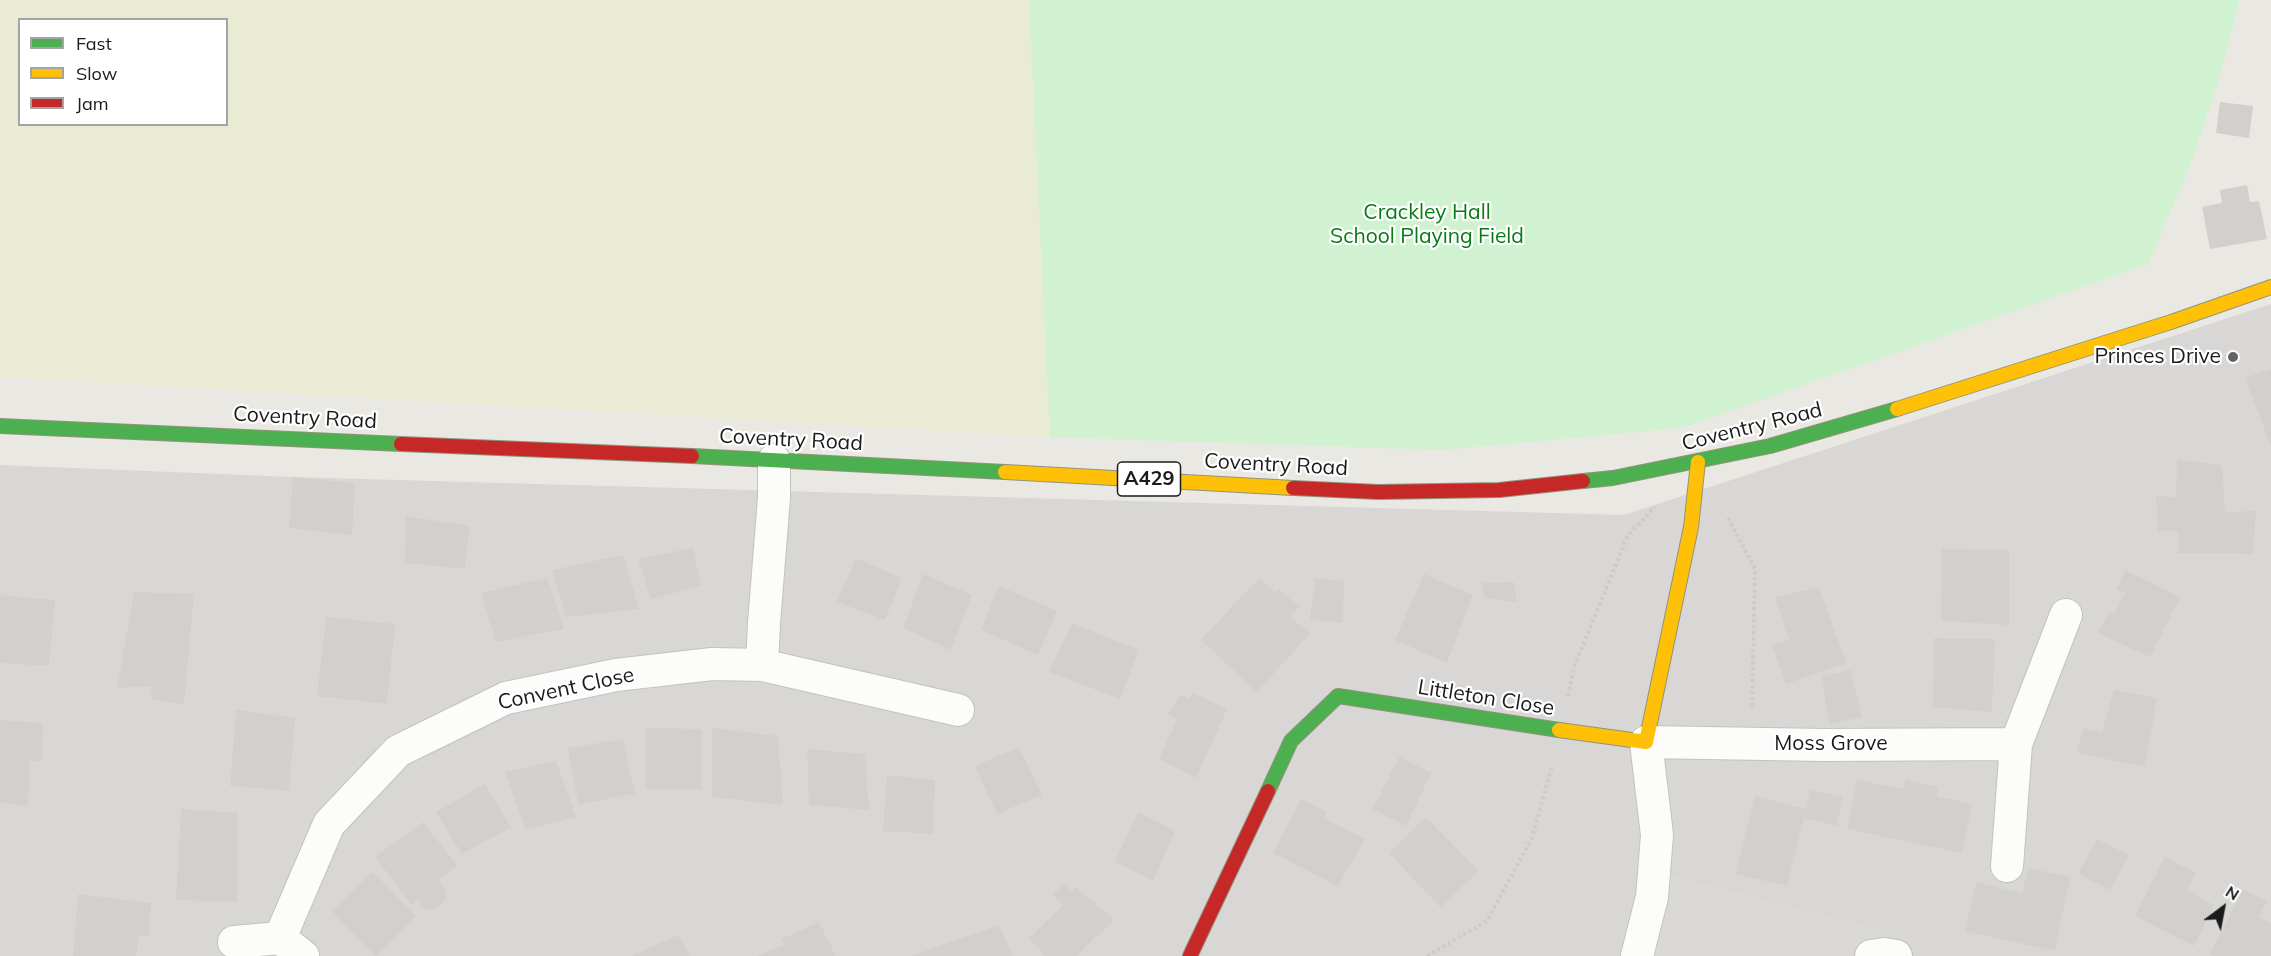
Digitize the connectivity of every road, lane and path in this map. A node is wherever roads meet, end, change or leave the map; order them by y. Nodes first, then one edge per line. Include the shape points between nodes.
1 (2271, 287) edge
2 (0, 426) edge
3 (774, 460) junction
4 (1698, 462) junction
5 (1724, 511) dead end
6 (2066, 615) dead end
7 (762, 665) junction
8 (958, 710) dead end
9 (1646, 742) junction
10 (1751, 744) junction
11 (2016, 744) junction
12 (2007, 866) dead end
13 (234, 942) dead end
14 (292, 947) edge
15 (1190, 956) edge
16 (1637, 956) edge
17 (1871, 956) edge
18 (1896, 956) edge

1 - 4 main road, Coventry Road / A429 via 1858,422
2 - 3 main road, Coventry Road / A429
3 - 4 main road, Coventry Road / A429 via 1378,492 1520,488 1613,478
3 - 7 street
4 - 9 main road via 1691,527
5 - 10 path via 1755,569
6 - 11 street
7 - 8 street, Convent Close
7 - 14 street, Convent Close via 712,664 616,675 506,698 398,751 329,824
9 - 10 street, Moss Grove
9 - 15 main road, Littleton Close via 1338,696 1291,741
9 - 16 street via 1657,835 1652,897
10 - 11 street, Moss Grove
11 - 12 street
13 - 14 street, Convent Close
17 - 18 street

